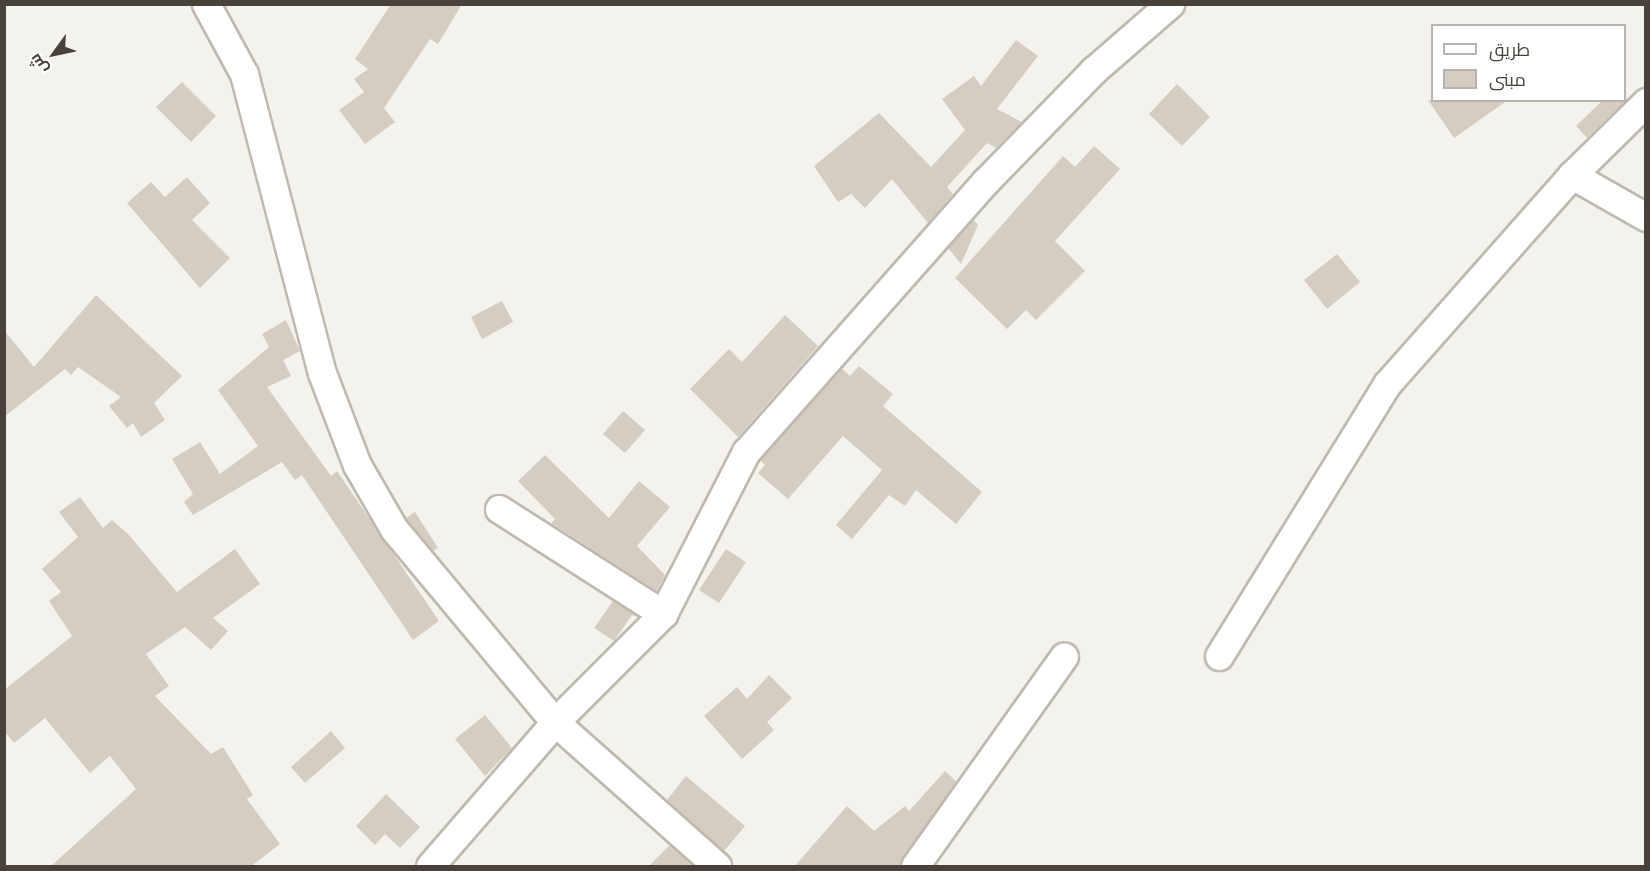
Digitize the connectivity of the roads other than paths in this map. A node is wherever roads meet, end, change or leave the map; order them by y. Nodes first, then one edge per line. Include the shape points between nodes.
1 (206, 4) edge
2 (1170, 4) edge
3 (1646, 102) edge
4 (1572, 174) junction
5 (1646, 217) edge
6 (499, 509) dead end
7 (663, 614) junction
8 (1064, 656) dead end
9 (1219, 656) dead end
10 (555, 722) junction
11 (430, 867) edge
12 (717, 867) edge
13 (915, 867) edge

1 - 10 street via 244,74 322,372 357,465 394,529
2 - 7 street via 1094,70 985,182 746,452
3 - 4 street
4 - 5 street
4 - 9 street via 1387,384
6 - 7 street
7 - 10 street
8 - 13 street
10 - 11 street
10 - 12 street

